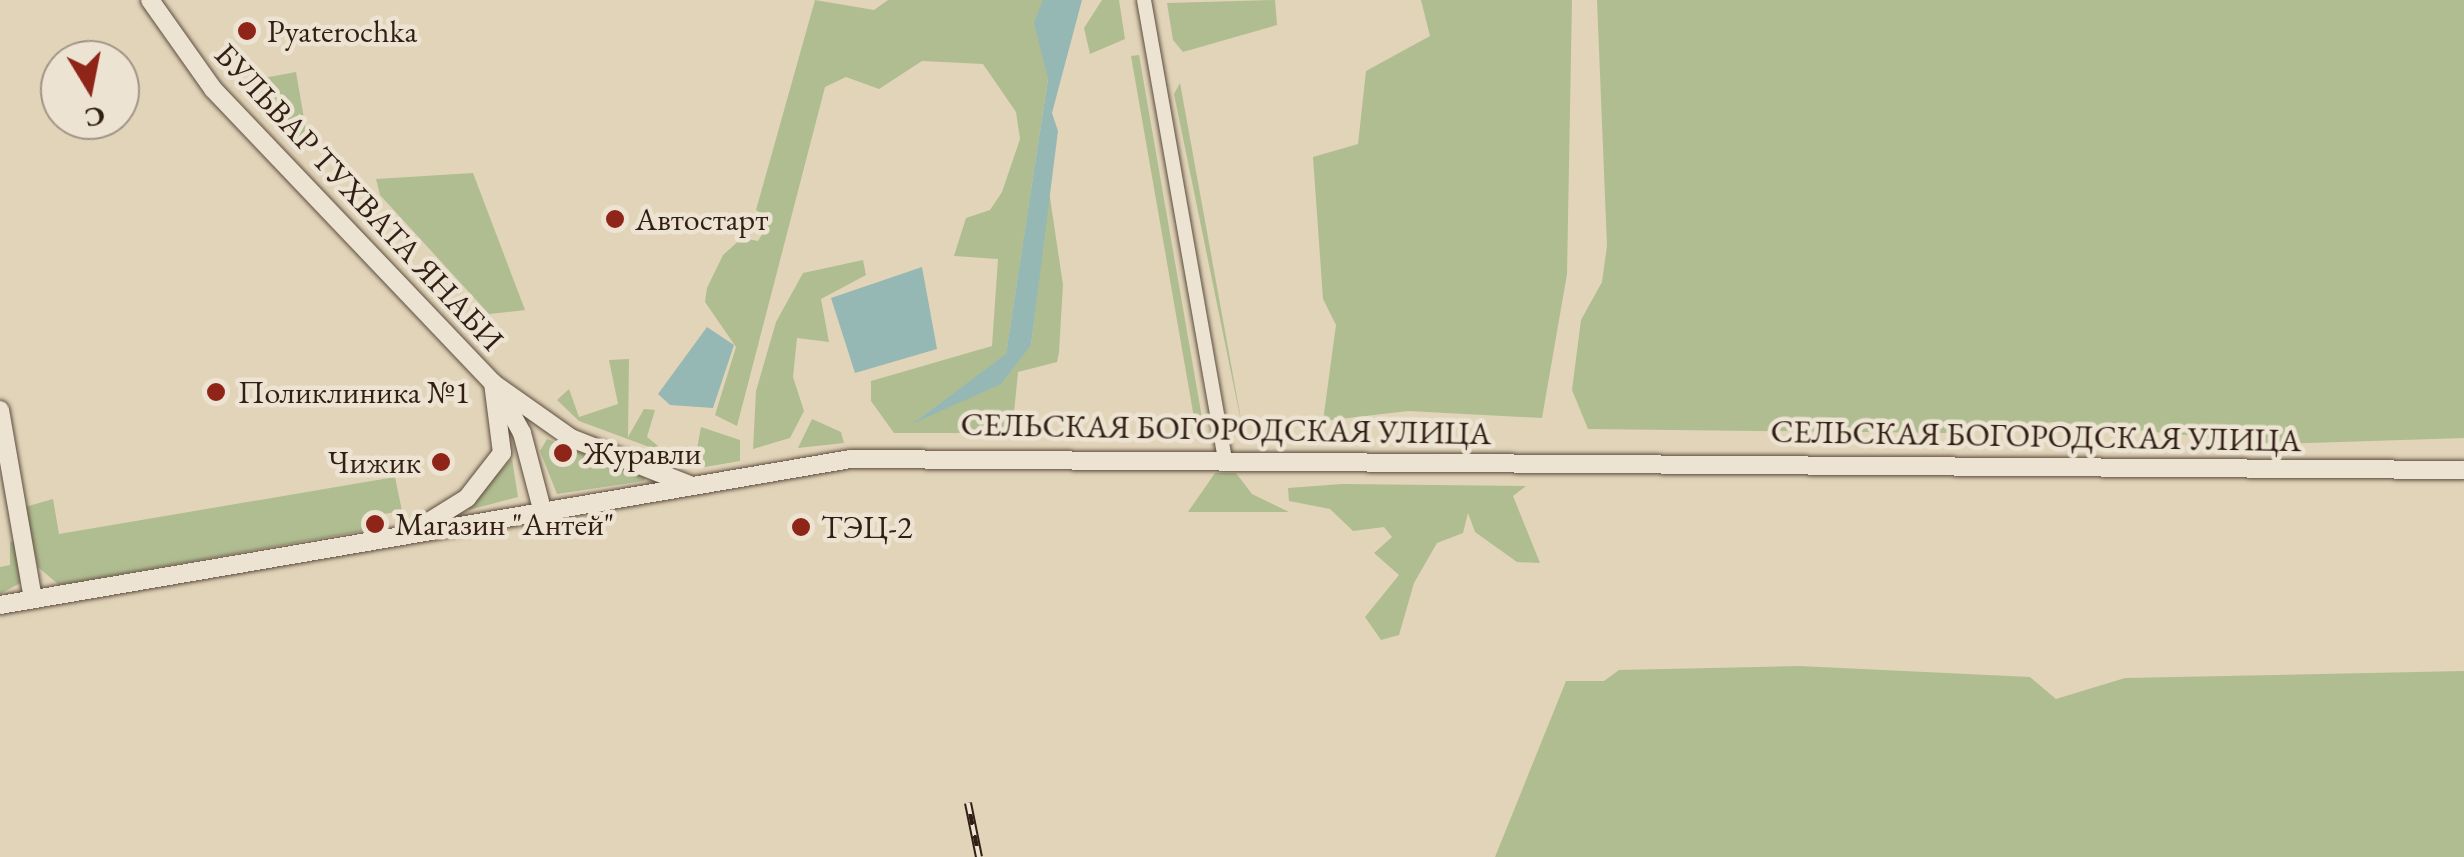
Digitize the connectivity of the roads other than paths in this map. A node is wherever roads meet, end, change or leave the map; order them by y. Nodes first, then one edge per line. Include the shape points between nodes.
1 (150, 0) edge
2 (1144, 0) edge
3 (493, 382) junction
4 (0, 410) edge
5 (1225, 460) junction
6 (2464, 470) edge
7 (690, 485) junction
8 (544, 514) junction
9 (400, 535) junction
10 (33, 599) junction
11 (0, 604) edge

1 - 3 main road, БУЛЬВАР ТУХВАТА ЯНАБИ via 226,103
2 - 5 street
3 - 7 main road, БУЛЬВАР ТУХВАТА ЯНАБИ via 571,438
3 - 8 main road, БУЛЬВАР ТУХВАТА ЯНАБИ via 522,433
3 - 9 main road, БУЛЬВАР ТУХВАТА ЯНАБИ via 502,453 467,498
4 - 10 main road
5 - 6 main road, СЕЛЬСКАЯ БОГОРОДСКАЯ УЛИЦА
5 - 7 main road, СЕЛЬСКАЯ БОГОРОДСКАЯ УЛИЦА via 852,458
7 - 8 main road, СЕЛЬСКАЯ БОГОРОДСКАЯ УЛИЦА
8 - 9 main road, СЕЛЬСКАЯ БОГОРОДСКАЯ УЛИЦА
9 - 10 main road, СЕЛЬСКАЯ БОГОРОДСКАЯ УЛИЦА
10 - 11 main road, СЕЛЬСКАЯ БОГОРОДСКАЯ УЛИЦА

